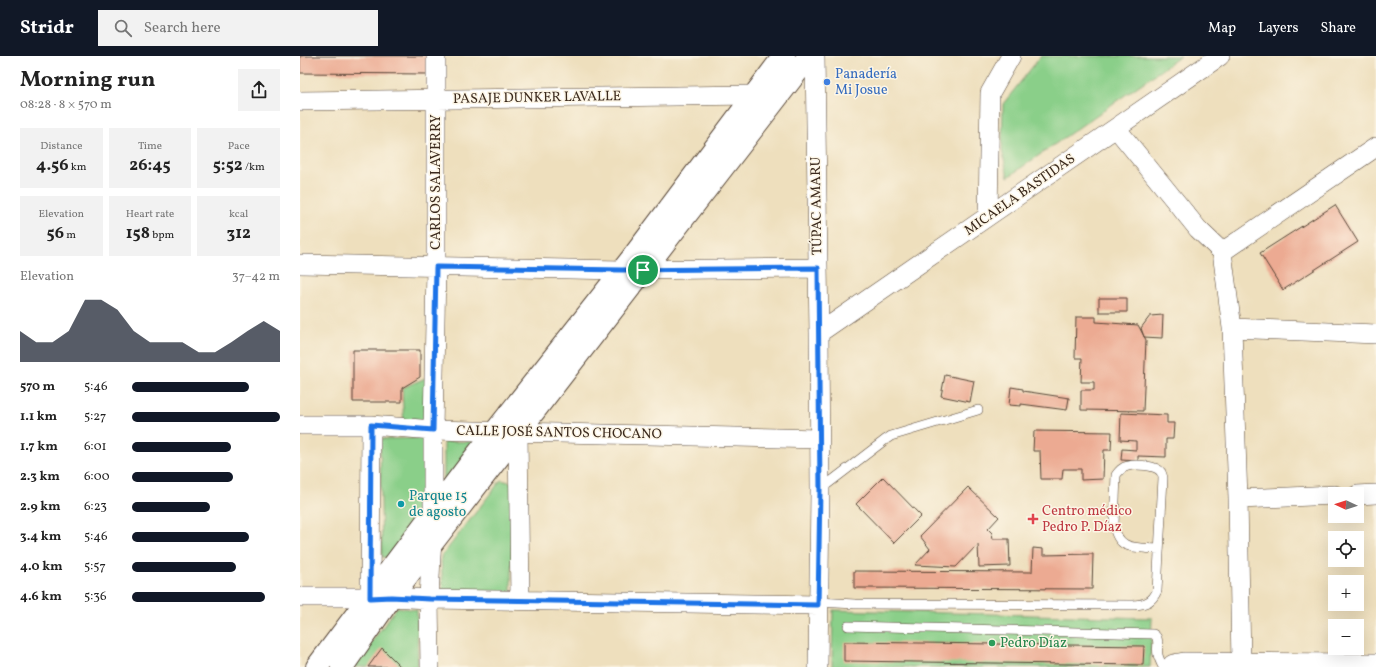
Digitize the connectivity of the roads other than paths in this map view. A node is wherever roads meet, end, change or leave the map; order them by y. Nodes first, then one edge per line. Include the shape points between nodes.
1 (436, 56) edge
2 (784, 56) edge
3 (810, 56) edge
4 (815, 56) edge
5 (1011, 56) edge
6 (1220, 56) edge
7 (436, 100) junction
8 (763, 100) junction
9 (300, 101) edge
10 (1116, 128) junction
11 (1376, 147) edge
12 (988, 216) junction
13 (1222, 252) junction
14 (300, 264) edge
15 (436, 267) junction
16 (818, 268) junction
17 (633, 270) junction
18 (1232, 328) junction
19 (819, 333) junction
20 (1376, 334) edge
21 (978, 410) dead end
22 (300, 425) edge
23 (371, 425) junction
24 (433, 430) junction
25 (507, 432) junction
26 (819, 439) junction
27 (820, 490) junction
28 (1376, 494) edge
29 (1364, 495) edge
30 (1328, 496) edge
31 (1238, 499) junction
32 (433, 514) junction
33 (432, 543) junction
34 (1159, 549) junction
35 (300, 597) edge
36 (381, 598) junction
37 (430, 599) junction
38 (520, 600) junction
39 (818, 603) junction
40 (848, 626) dead end
41 (1241, 663) junction
42 (1376, 663) edge
43 (317, 667) edge
44 (342, 667) edge
45 (430, 667) edge
46 (818, 667) edge
47 (1163, 667) edge
48 (1170, 667) edge

1 - 7 street, CARLOS SALAVERRY
2 - 8 main road
3 - 8 main road
4 - 16 street, TÚPAC AMARU
5 - 12 street via 990,93
6 - 10 street, MICAELA BASTIDAS
7 - 8 street, PASAJE DUNKER LAVALLE
7 - 9 street, PASAJE DUNKER LAVALLE
7 - 15 street, CARLOS SALAVERRY
8 - 17 main road
10 - 12 street, MICAELA BASTIDAS
10 - 13 street via 1198,230
11 - 13 street
12 - 19 street, MICAELA BASTIDAS
13 - 18 street
14 - 15 street
15 - 17 street
15 - 24 street, CARLOS SALAVERRY
16 - 17 street
16 - 19 street, TÚPAC AMARU
17 - 25 main road
18 - 20 street
18 - 31 street
19 - 26 street, TÚPAC AMARU
21 - 27 lane via 891,436
22 - 23 street, CALLE JOSÉ SANTOS CHOCANO
23 - 24 street, CALLE JOSÉ SANTOS CHOCANO
23 - 36 street
24 - 25 street, CALLE JOSÉ SANTOS CHOCANO
24 - 32 street, CARLOS SALAVERRY
25 - 26 street, CALLE JOSÉ SANTOS CHOCANO
25 - 32 main road
25 - 33 main road
25 - 38 street
26 - 27 street, TÚPAC AMARU
27 - 39 street, TÚPAC AMARU
28 - 29 street
30 - 31 street
31 - 41 street
32 - 33 street, CARLOS SALAVERRY
32 - 36 main road
33 - 36 main road
33 - 37 street, CARLOS SALAVERRY
34 - 34 lane via 1163,478 1161,472 1148,466 1127,466 1116,476 1115,532 1122,544
34 - 39 lane via 1157,591 1154,598 1142,604
35 - 36 street
36 - 37 street
36 - 43 main road
36 - 44 main road
37 - 38 street
37 - 45 street, CARLOS SALAVERRY
38 - 39 street
39 - 46 street, TÚPAC AMARU
40 - 47 lane via 1153,634 1158,640 1158,654
41 - 42 street
41 - 48 street via 1184,662

